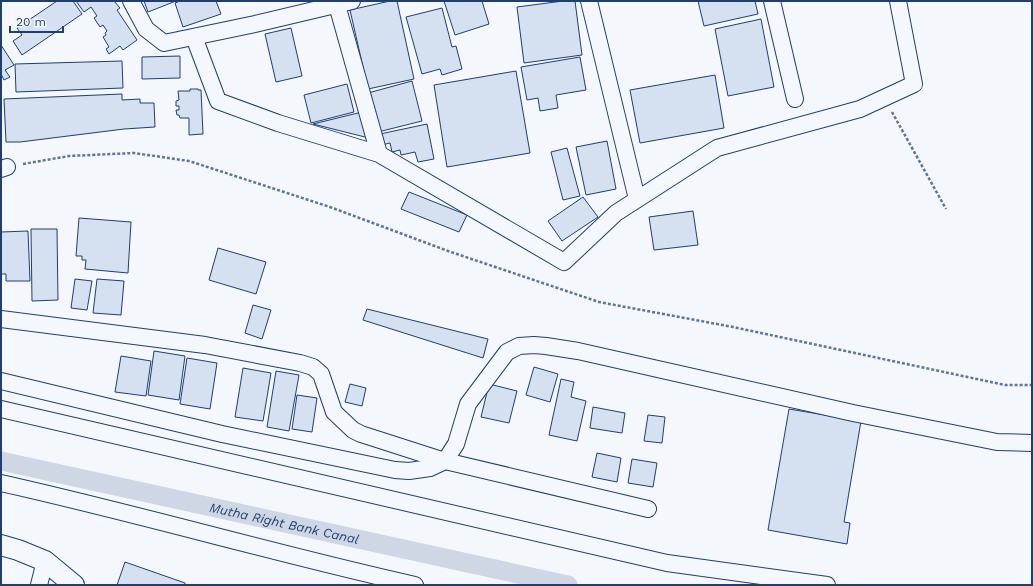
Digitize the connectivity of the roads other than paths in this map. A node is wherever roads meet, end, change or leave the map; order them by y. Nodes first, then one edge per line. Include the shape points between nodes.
1 (131, 1) edge
2 (352, 1) edge
3 (589, 1) edge
4 (772, 1) edge
5 (898, 1) edge
6 (337, 5) junction
7 (194, 37) junction
8 (795, 99) dead end
9 (379, 154) junction
10 (637, 199) junction
11 (1, 319) edge
12 (1, 381) edge
13 (1, 409) edge
14 (1032, 443) edge
15 (445, 462) junction
16 (1, 483) edge
17 (648, 510) dead end
18 (1, 545) edge
19 (44, 561) junction
20 (39, 585) edge
21 (74, 585) edge
22 (415, 585) edge
23 (827, 585) edge

1 - 7 street via 146,29 164,44
2 - 6 street
3 - 10 street
4 - 8 street
5 - 10 street via 914,84 860,109 717,148
6 - 7 street
6 - 9 street
7 - 9 street via 218,101 278,123
9 - 10 street via 564,262 616,213
11 - 15 street via 205,345 313,367 321,374 334,412 352,430
12 - 15 street via 222,434 395,470 430,468
13 - 23 street via 667,563
14 - 15 street via 997,442 853,413 578,351 534,345 519,346 507,352 468,404 456,444
15 - 17 street
16 - 22 street
18 - 19 street
19 - 20 street
19 - 21 street

